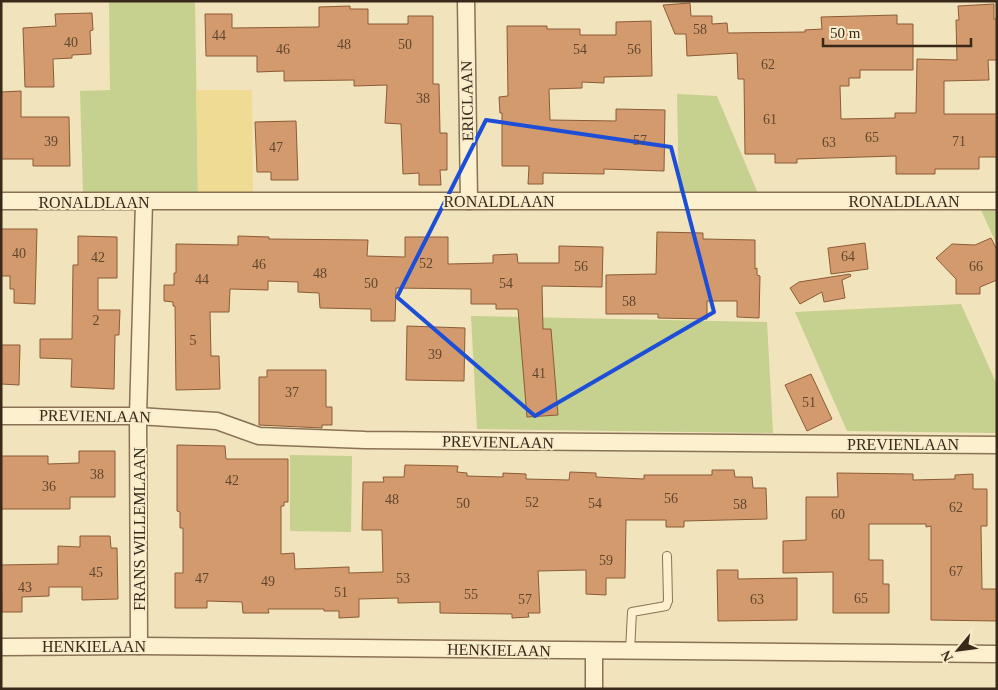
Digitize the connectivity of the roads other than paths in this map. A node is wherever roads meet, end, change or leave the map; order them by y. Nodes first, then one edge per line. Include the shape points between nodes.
1 (466, 1) edge
2 (1, 201) edge
3 (469, 201) junction
4 (997, 201) edge
5 (144, 202) junction
6 (1, 416) edge
7 (138, 416) junction
8 (997, 445) edge
9 (667, 556) dead end
10 (139, 646) junction
11 (1, 647) edge
12 (594, 651) junction
13 (630, 651) junction
14 (997, 654) edge
15 (594, 689) edge

1 - 3 street, ERICLAAN
2 - 5 street, RONALDLAAN
3 - 4 street, RONALDLAAN
3 - 5 street, RONALDLAAN
5 - 7 street, FRANS WILLEMLAAN
6 - 7 street, PREVIENLAAN
7 - 8 street, PREVIENLAAN via 217,421 259,436 365,440
7 - 10 street, FRANS WILLEMLAAN
9 - 13 lane via 668,601 660,608 632,612
10 - 11 street, HENKIELAAN
10 - 12 street, HENKIELAAN
12 - 13 street, HENKIELAAN
12 - 15 street
13 - 14 street, HENKIELAAN

